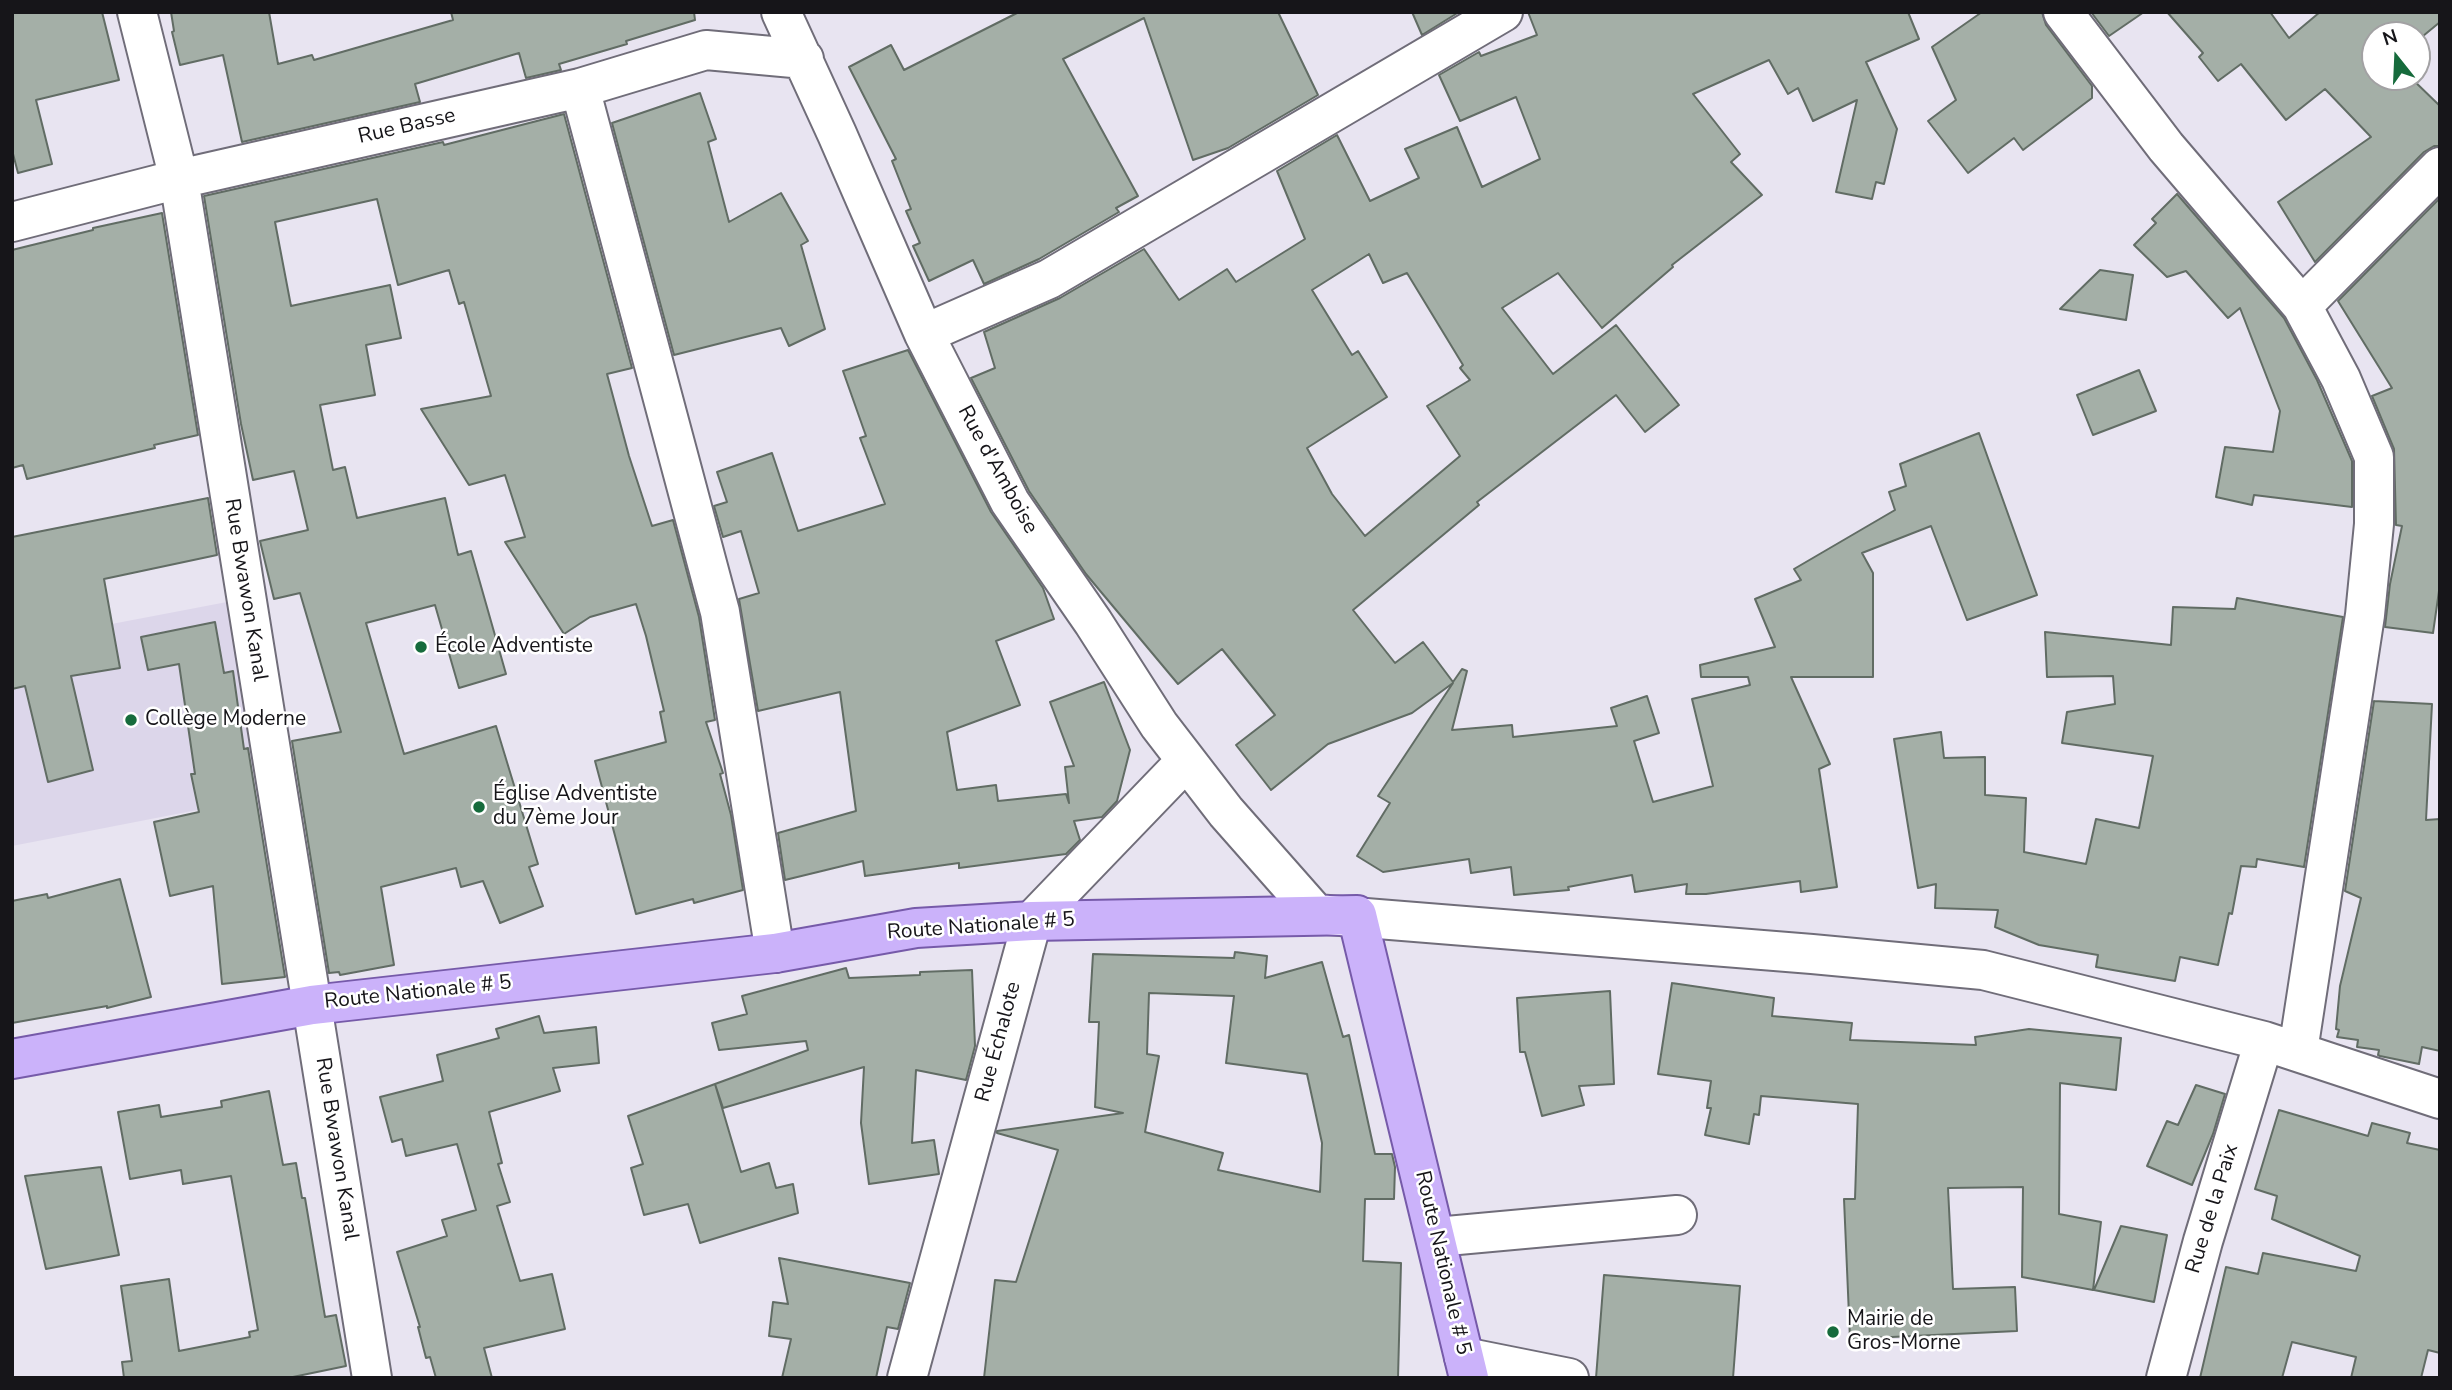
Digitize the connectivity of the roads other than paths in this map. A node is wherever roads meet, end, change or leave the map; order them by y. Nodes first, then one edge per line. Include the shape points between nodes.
1 (136, 12) edge
2 (781, 12) edge
3 (1503, 12) edge
4 (2063, 12) edge
5 (804, 59) junction
6 (580, 88) junction
7 (2440, 167) edge
8 (179, 179) junction
9 (12, 222) edge
10 (2302, 306) junction
11 (924, 334) junction
12 (1186, 761) junction
13 (1316, 914) junction
14 (1032, 921) junction
15 (775, 953) junction
16 (313, 1005) junction
17 (2281, 1046) junction
18 (12, 1059) edge
19 (2440, 1100) edge
20 (1677, 1214) dead end
21 (1436, 1237) junction
22 (1467, 1368) edge
23 (372, 1378) edge
24 (907, 1378) edge
25 (1569, 1378) edge
26 (2166, 1378) edge

1 - 8 street, Rue Bwawon Kanal
2 - 5 street, Rue d'Amboise
3 - 11 street via 1049,279
4 - 10 street, Rue de la Paix via 2166,147
5 - 6 street, Rue Basse via 706,50
5 - 11 street, Rue d'Amboise
6 - 8 street, Rue Basse
6 - 15 street via 720,612
7 - 10 street
8 - 9 street, Rue Basse
8 - 16 street, Rue Bwawon Kanal
10 - 17 street, Rue de la Paix via 2341,379 2374,457 2374,524 2365,615
11 - 12 street, Rue d'Amboise via 1010,502
12 - 13 street, Rue d'Amboise
12 - 14 street, Rue Échalote
13 - 14 main road, Route Nationale # 5
13 - 17 street via 1983,970
13 - 21 main road, Route Nationale # 5 via 1357,915
14 - 15 main road, Route Nationale # 5 via 916,928
14 - 24 street, Rue Échalote
15 - 16 main road, Route Nationale # 5
16 - 18 main road, Route Nationale # 5
16 - 23 street, Rue Bwawon Kanal
17 - 19 street
17 - 26 street, Rue de la Paix via 2203,1241
20 - 21 street
21 - 22 main road, Route Nationale # 5
22 - 25 street

